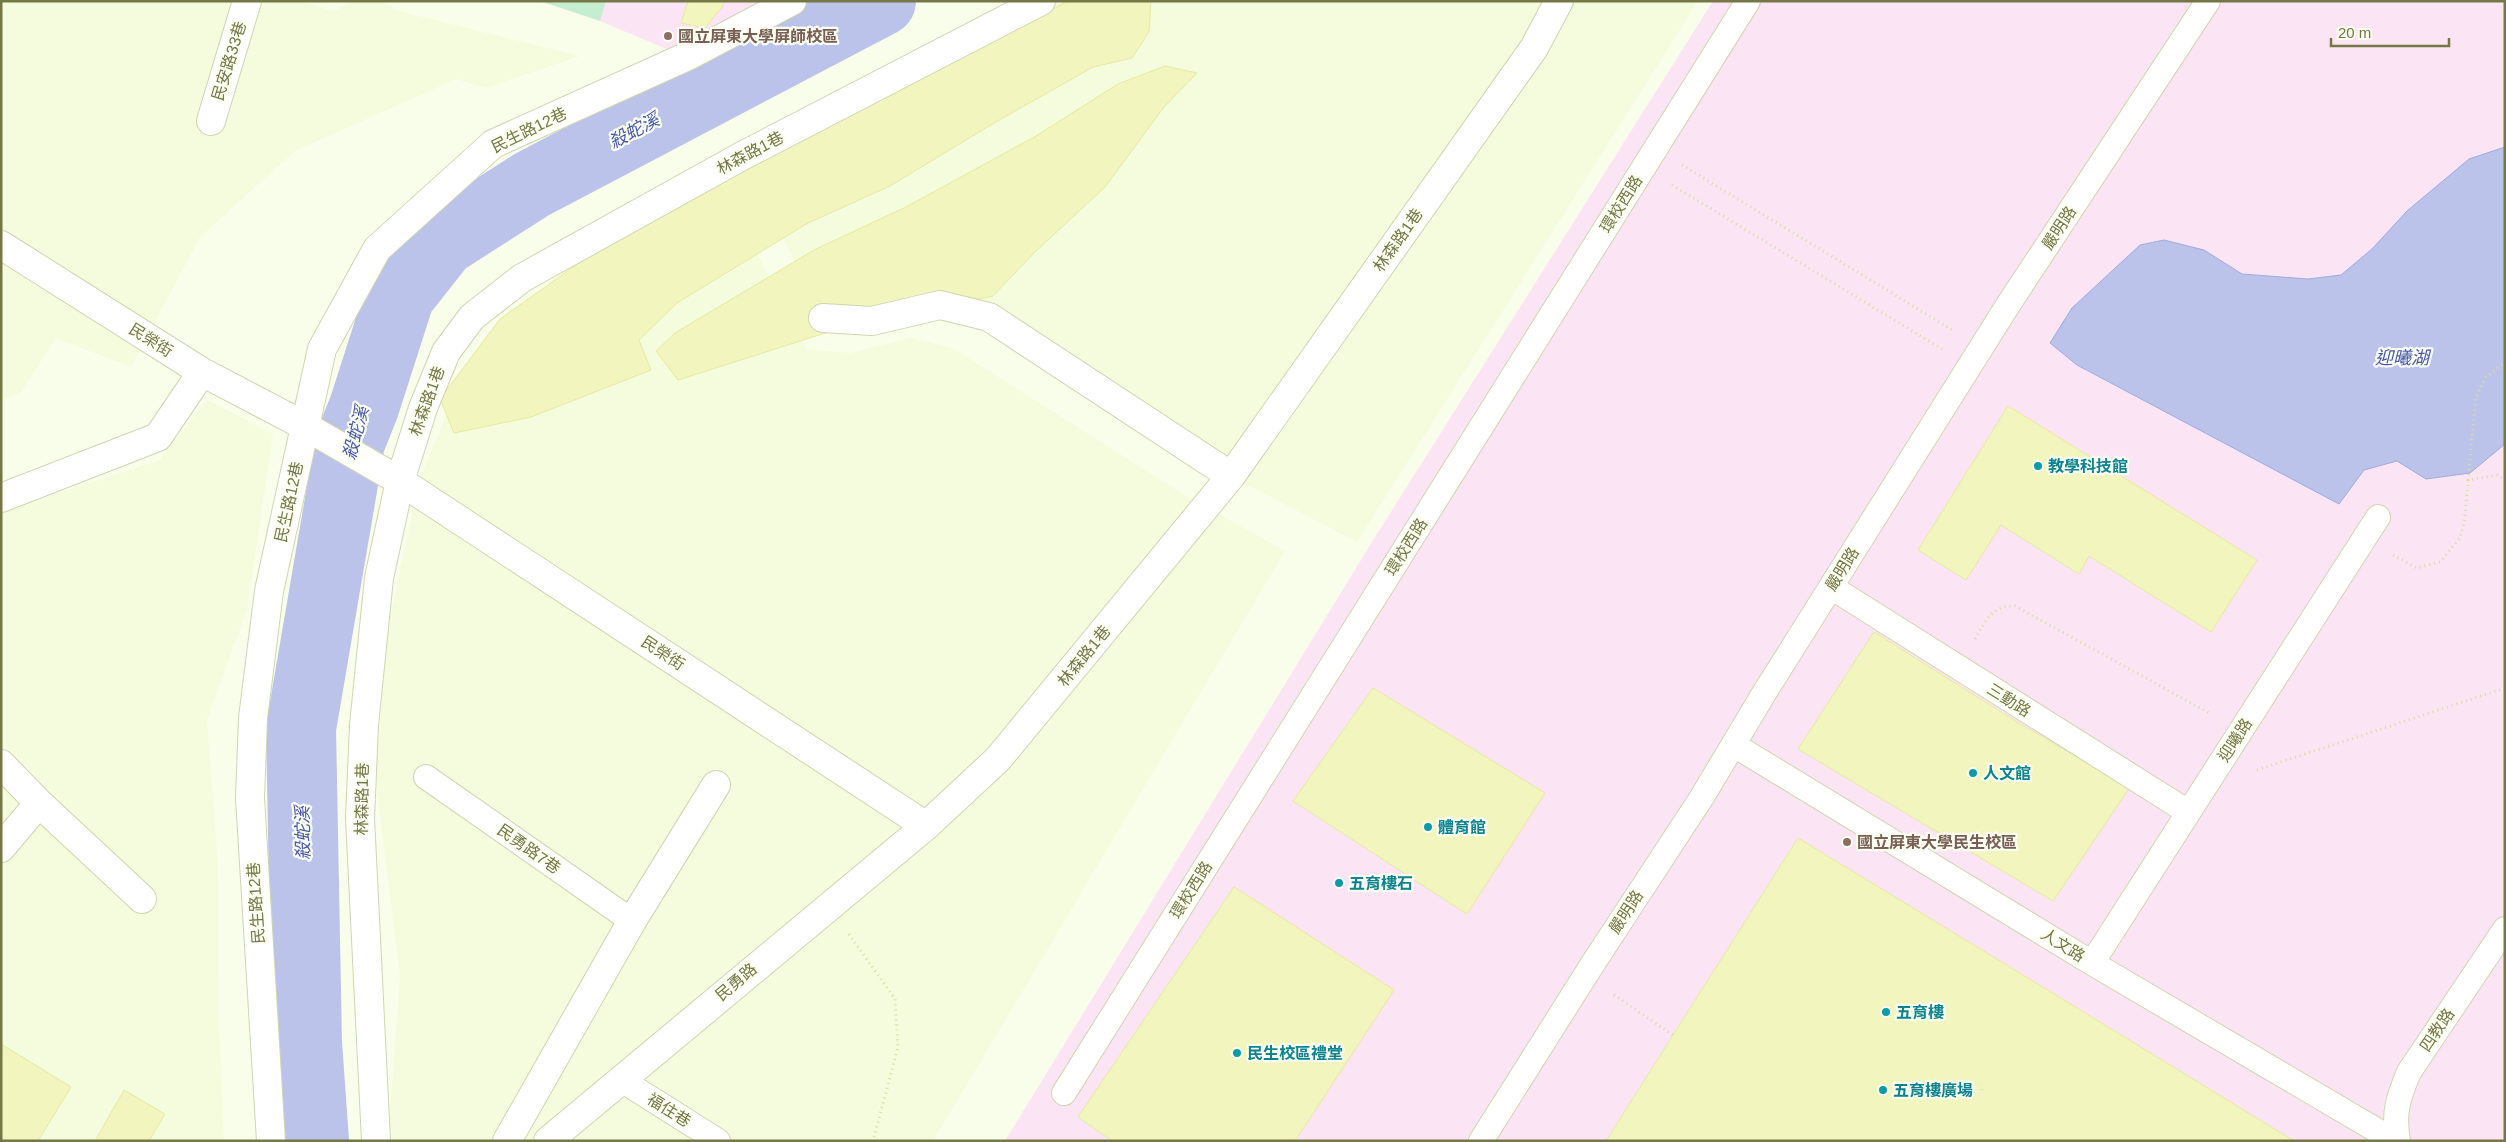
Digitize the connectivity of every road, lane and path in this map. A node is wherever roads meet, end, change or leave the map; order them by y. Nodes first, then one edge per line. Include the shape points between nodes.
1 (247, 1) edge
2 (792, 1) edge
3 (1041, 1) edge
4 (1559, 1) edge
5 (1748, 1) edge
6 (2208, 1) edge
7 (211, 121) dead end
8 (1650, 158) junction
9 (1, 245) edge
10 (824, 318) dead end
11 (1955, 332) dead end
12 (1943, 350) dead end
13 (2505, 362) edge
14 (202, 372) junction
15 (305, 426) junction
16 (1231, 476) junction
17 (400, 480) junction
18 (2468, 480) junction
19 (2505, 480) edge
20 (1, 498) edge
21 (2378, 517) dead end
22 (2364, 540) junction
23 (1831, 587) junction
24 (1958, 667) junction
25 (2505, 688) edge
26 (2211, 714) dead end
27 (1734, 745) junction
28 (1, 764) edge
29 (2256, 770) dead end
30 (426, 777) dead end
31 (716, 785) dead end
32 (39, 803) junction
33 (2188, 812) junction
34 (926, 826) junction
35 (1, 848) edge
36 (142, 899) dead end
37 (829, 905) junction
38 (632, 920) junction
39 (2505, 929) edge
40 (2092, 963) junction
41 (1614, 996) dead end
42 (1673, 1035) dead end
43 (620, 1080) junction
44 (1064, 1093) dead end
45 (874, 1137) dead end
46 (271, 1141) edge
47 (376, 1141) edge
48 (507, 1141) edge
49 (548, 1141) edge
50 (718, 1141) edge
51 (1481, 1141) edge
52 (2397, 1141) edge

1 - 7 street, 民安路33巷
2 - 15 street, 民生路12巷 via 690,55 493,144 377,249 322,349
3 - 17 street, 林森路1巷 via 742,156 522,278 472,317 446,352 423,408
4 - 16 street, 林森路1巷 via 1534,48
5 - 8 lane, 環校西路
6 - 23 lane, 嚴明路 via 2008,305
8 - 11 path
8 - 12 path
8 - 44 lane, 環校西路
9 - 14 street, 民榮街
10 - 16 street via 872,320 940,305 989,317
13 - 18 path via 2486,377 2476,397
14 - 15 street, 民榮街
14 - 20 street via 158,437
15 - 17 street, 民榮街
15 - 46 street, 民生路12巷 via 269,591 253,718 250,798
16 - 34 street, 林森路1巷 via 998,759
17 - 34 street, 民榮街
17 - 47 street, 林森路1巷 via 379,578 364,725 361,790
18 - 19 path via 2497,475
18 - 22 path via 2460,538 2440,562 2417,568
21 - 22 lane, 迎曦路
22 - 33 lane, 迎曦路
23 - 24 lane, 三動路
23 - 27 lane, 嚴明路
24 - 26 path via 1994,610 2004,605 2015,606
24 - 33 lane, 三動路
25 - 29 path
27 - 40 lane, 人文路
27 - 51 lane, 嚴明路
28 - 32 street
30 - 38 lane, 民勇路7巷
31 - 38 street
32 - 35 street
32 - 36 street
33 - 40 lane, 迎曦路
34 - 37 street, 民勇路
37 - 43 street, 民勇路
37 - 45 path via 895,998 898,1047
38 - 48 street
39 - 52 lane, 四教路 via 2409,1072 2398,1098 2394,1121
40 - 52 lane, 人文路
41 - 42 path
43 - 49 street, 民勇路
43 - 50 lane, 福住巷

